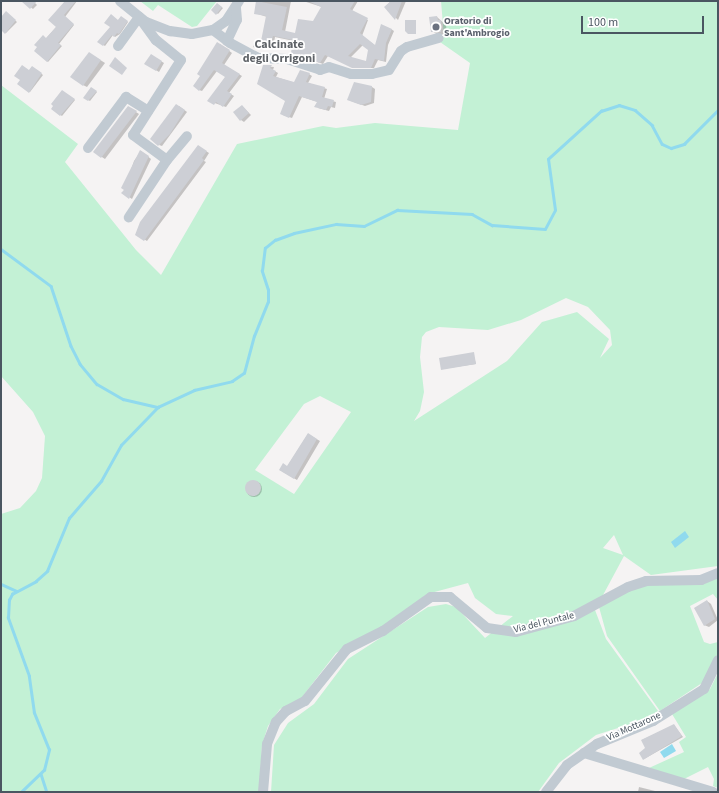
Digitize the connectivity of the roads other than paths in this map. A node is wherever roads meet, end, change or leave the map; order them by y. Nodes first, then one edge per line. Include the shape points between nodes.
1 (120, 1) edge
2 (237, 4) edge
3 (138, 17) junction
4 (155, 26) junction
5 (213, 30) junction
6 (439, 38) dead end
7 (156, 40) junction
8 (227, 41) junction
9 (118, 46) dead end
10 (148, 112) junction
11 (187, 136) dead end
12 (88, 148) dead end
13 (167, 160) junction
14 (129, 217) dead end
15 (718, 573) edge
16 (718, 660) edge
17 (584, 753) junction
18 (263, 792) edge
19 (546, 792) edge
20 (713, 792) edge

1 - 3 street
2 - 5 street via 226,21
2 - 8 street via 241,20
3 - 4 street
3 - 7 street
3 - 9 street
4 - 5 street via 192,34
4 - 7 street
5 - 8 street
6 - 8 street via 407,47 401,51 389,70 372,74 351,74 329,68 320,70 287,59 258,58
7 - 10 street via 181,60
10 - 12 street via 126,97
10 - 13 street via 133,136
11 - 13 street
13 - 14 street
15 - 18 street, Via del Puntale via 701,580 646,581 628,587 574,616 516,632 487,628 450,597 431,597 383,631 347,649 304,701 286,711 276,722 267,744
16 - 17 street, Via Mottarone via 704,689 653,721 597,744
17 - 19 street, Via Mottarone via 563,769
17 - 20 street

